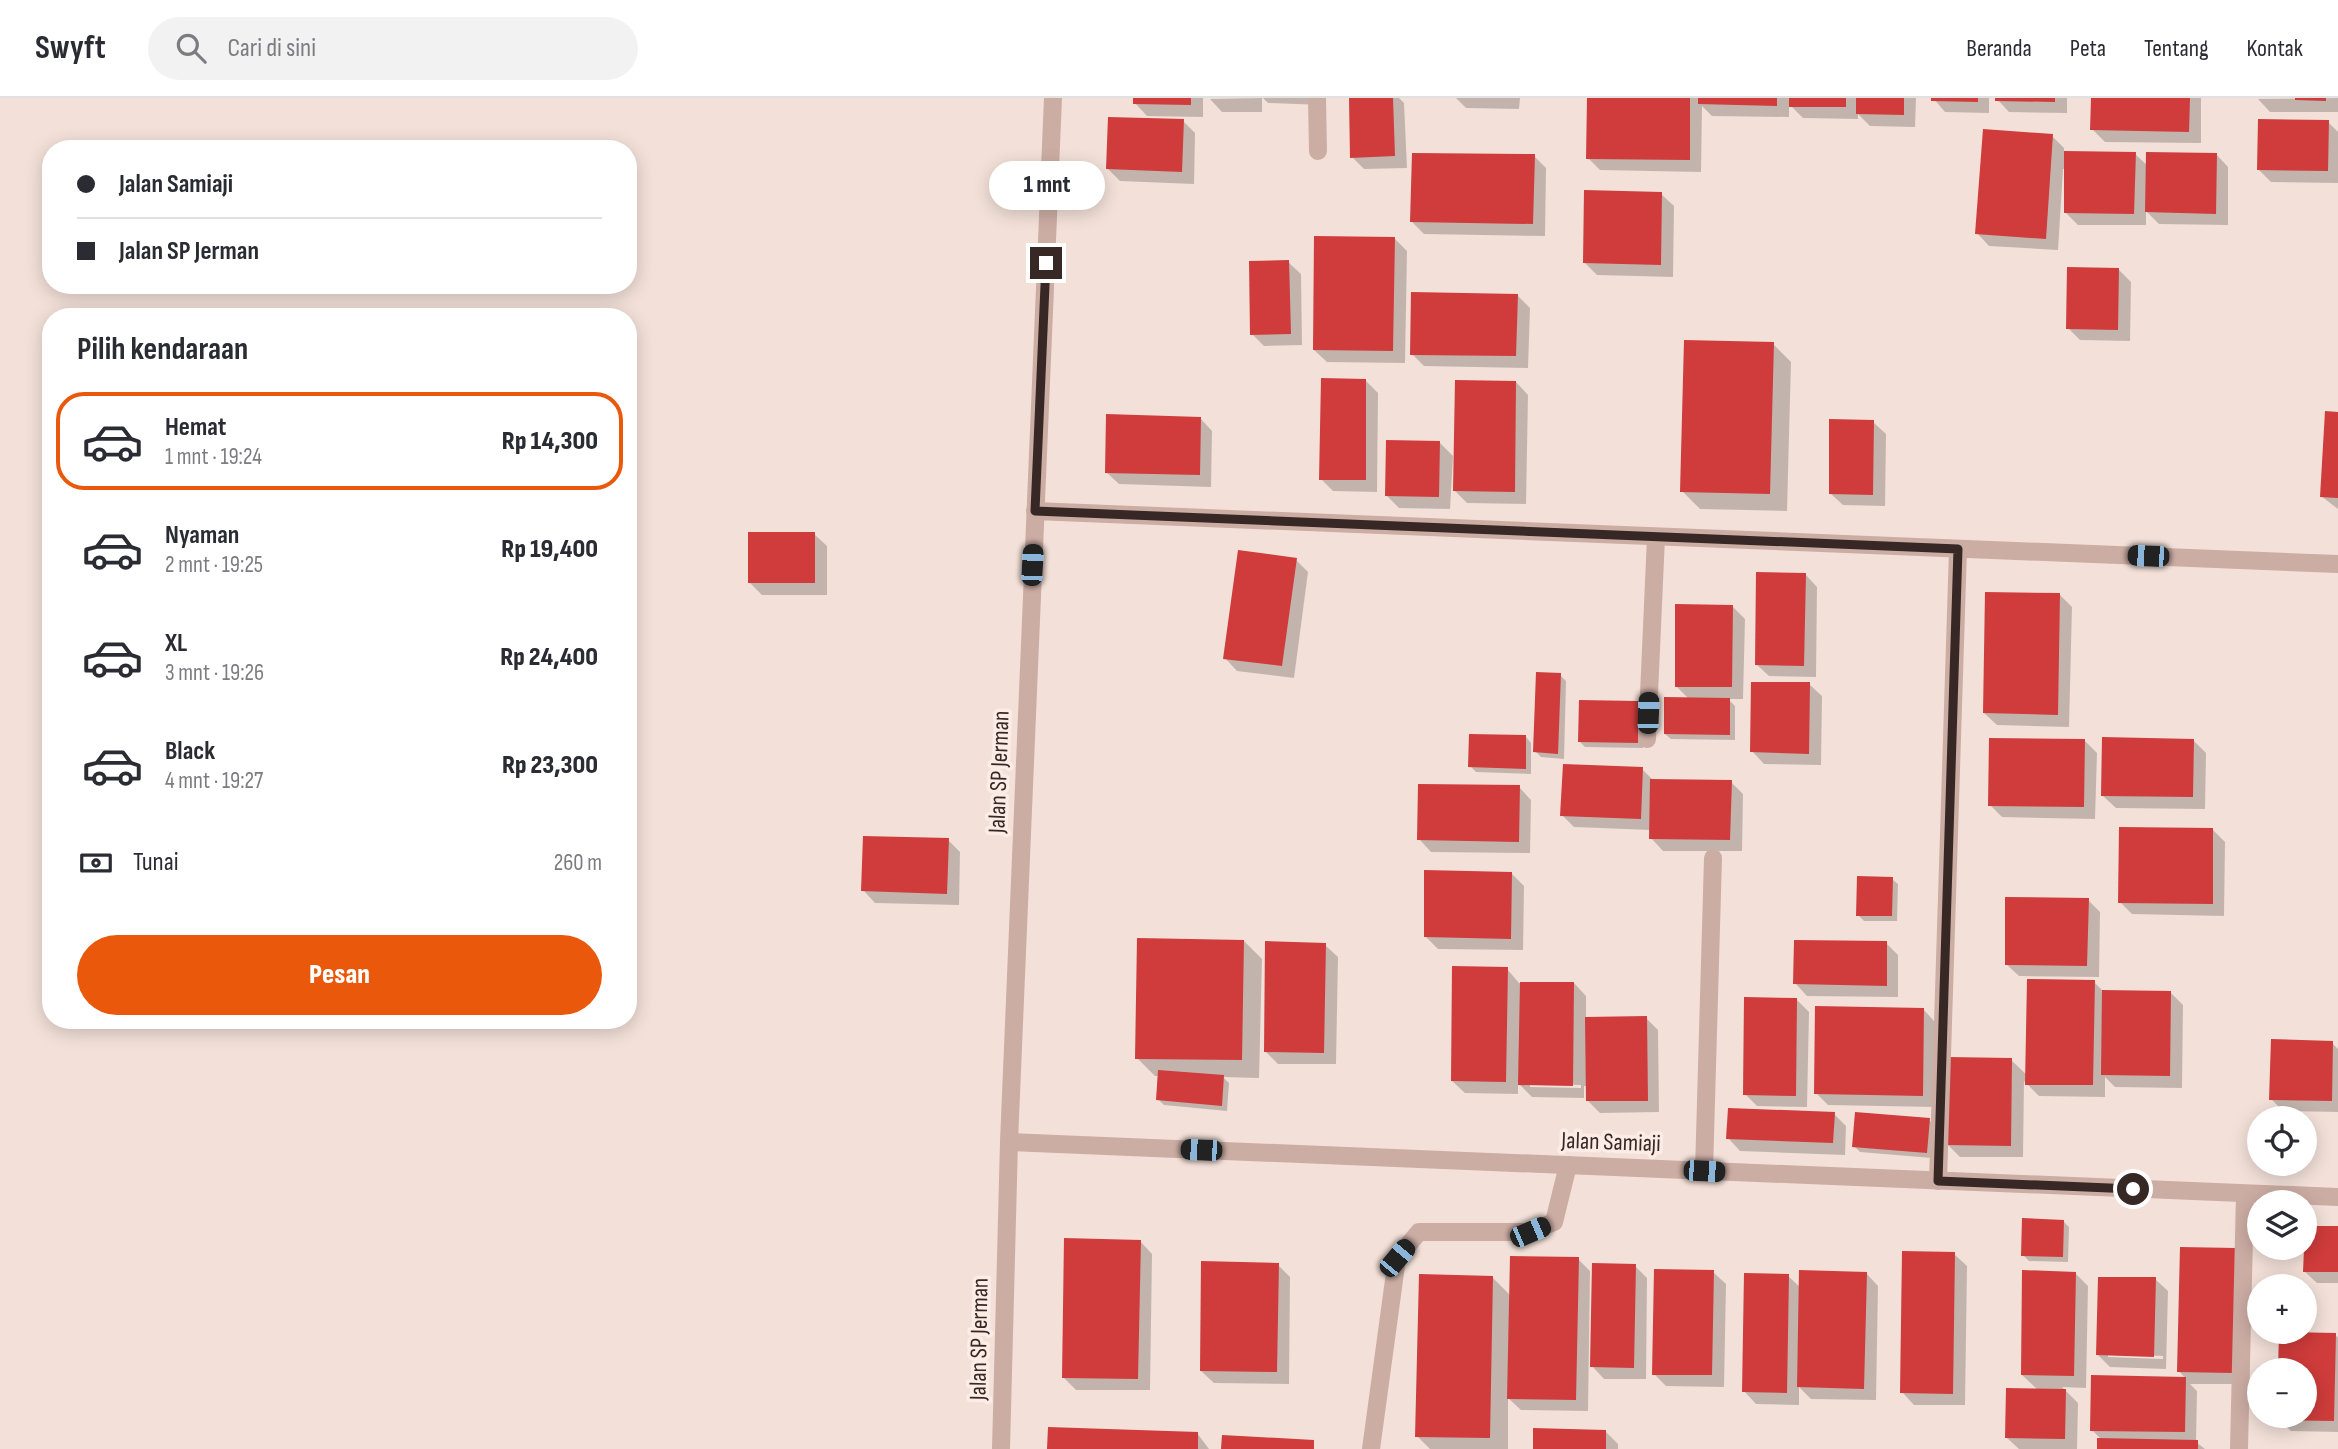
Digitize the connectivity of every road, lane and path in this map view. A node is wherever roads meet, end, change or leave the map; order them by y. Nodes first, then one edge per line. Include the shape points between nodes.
1 (1053, 98) edge
2 (1317, 98) edge
3 (1318, 151) dead end
4 (1035, 511) junction
5 (1656, 537) junction
6 (1958, 549) junction
7 (2338, 564) edge
8 (1647, 738) dead end
9 (1713, 858) dead end
10 (1009, 1142) junction
11 (1569, 1165) junction
12 (1704, 1171) junction
13 (1938, 1181) junction
14 (2245, 1194) junction
15 (2338, 1198) edge
16 (1001, 1449) edge
17 (1371, 1449) edge
18 (2239, 1449) edge

1 - 4 street, Jalan SP Jerman
2 - 3 street
4 - 5 street
4 - 10 street, Jalan SP Jerman
5 - 6 street
5 - 8 street
6 - 7 street
6 - 13 street
9 - 12 street
10 - 11 street, Jalan Samiaji
10 - 16 street, Jalan SP Jerman
11 - 12 street, Jalan Samiaji
11 - 17 street via 1554,1222 1530,1232 1419,1232 1397,1258
12 - 13 street, Jalan Samiaji
13 - 14 street, Jalan Samiaji
14 - 15 street, Jalan Samiaji
14 - 18 street

